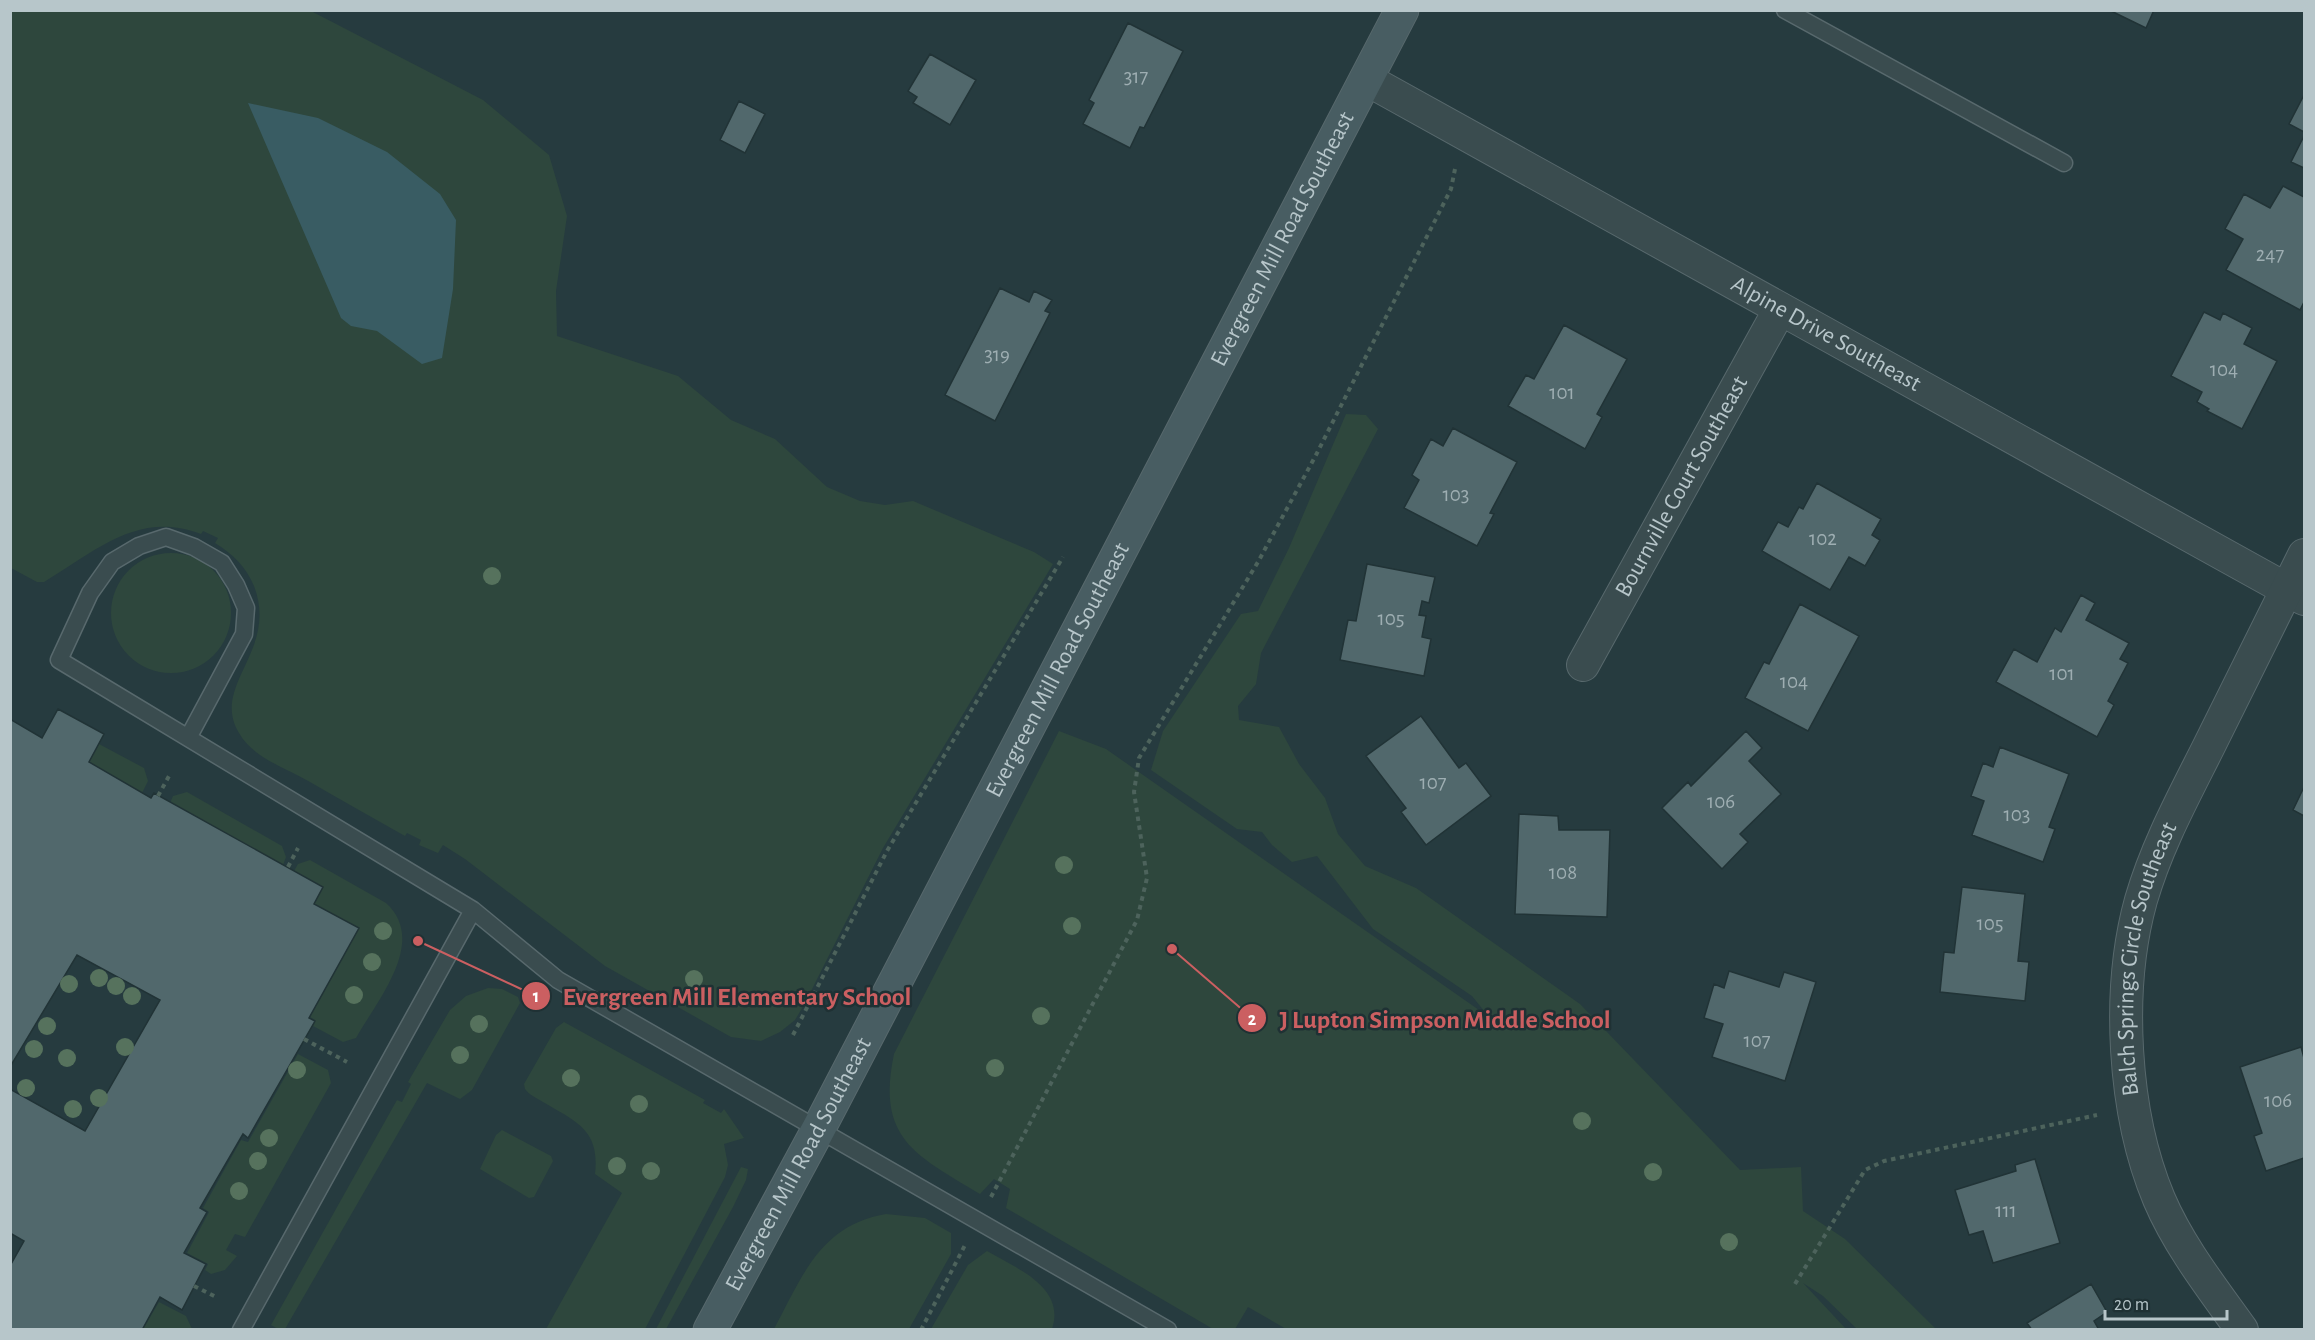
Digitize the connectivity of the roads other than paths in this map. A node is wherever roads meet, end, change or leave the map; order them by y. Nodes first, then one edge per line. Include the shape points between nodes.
1 (1402, 10) edge
2 (1785, 10) edge
3 (1366, 79) junction
4 (2064, 163) dead end
5 (1780, 309) junction
6 (2304, 555) edge
7 (2296, 595) edge
8 (1583, 665) dead end
9 (188, 738) junction
10 (473, 910) junction
11 (819, 1128) junction
12 (240, 1329) edge
13 (710, 1329) edge
14 (1168, 1329) edge
15 (2242, 1329) edge

1 - 3 main road, Evergreen Mill Road Southeast
2 - 4 lane
3 - 5 street, Alpine Drive Southeast
3 - 11 main road, Evergreen Mill Road Southeast
5 - 7 street, Alpine Drive Southeast
5 - 8 street, Bournville Court Southeast
6 - 7 street
7 - 15 street, Balch Springs Circle Southeast via 2161,842 2141,901 2128,969 2126,1035 2133,1108 2159,1198 2184,1246
9 - 9 lane via 59,660 90,593 112,562 139,546 166,537 222,563 246,609 244,634
9 - 10 lane
10 - 11 lane via 558,980
10 - 12 lane
11 - 13 main road, Evergreen Mill Road Southeast
11 - 14 lane

